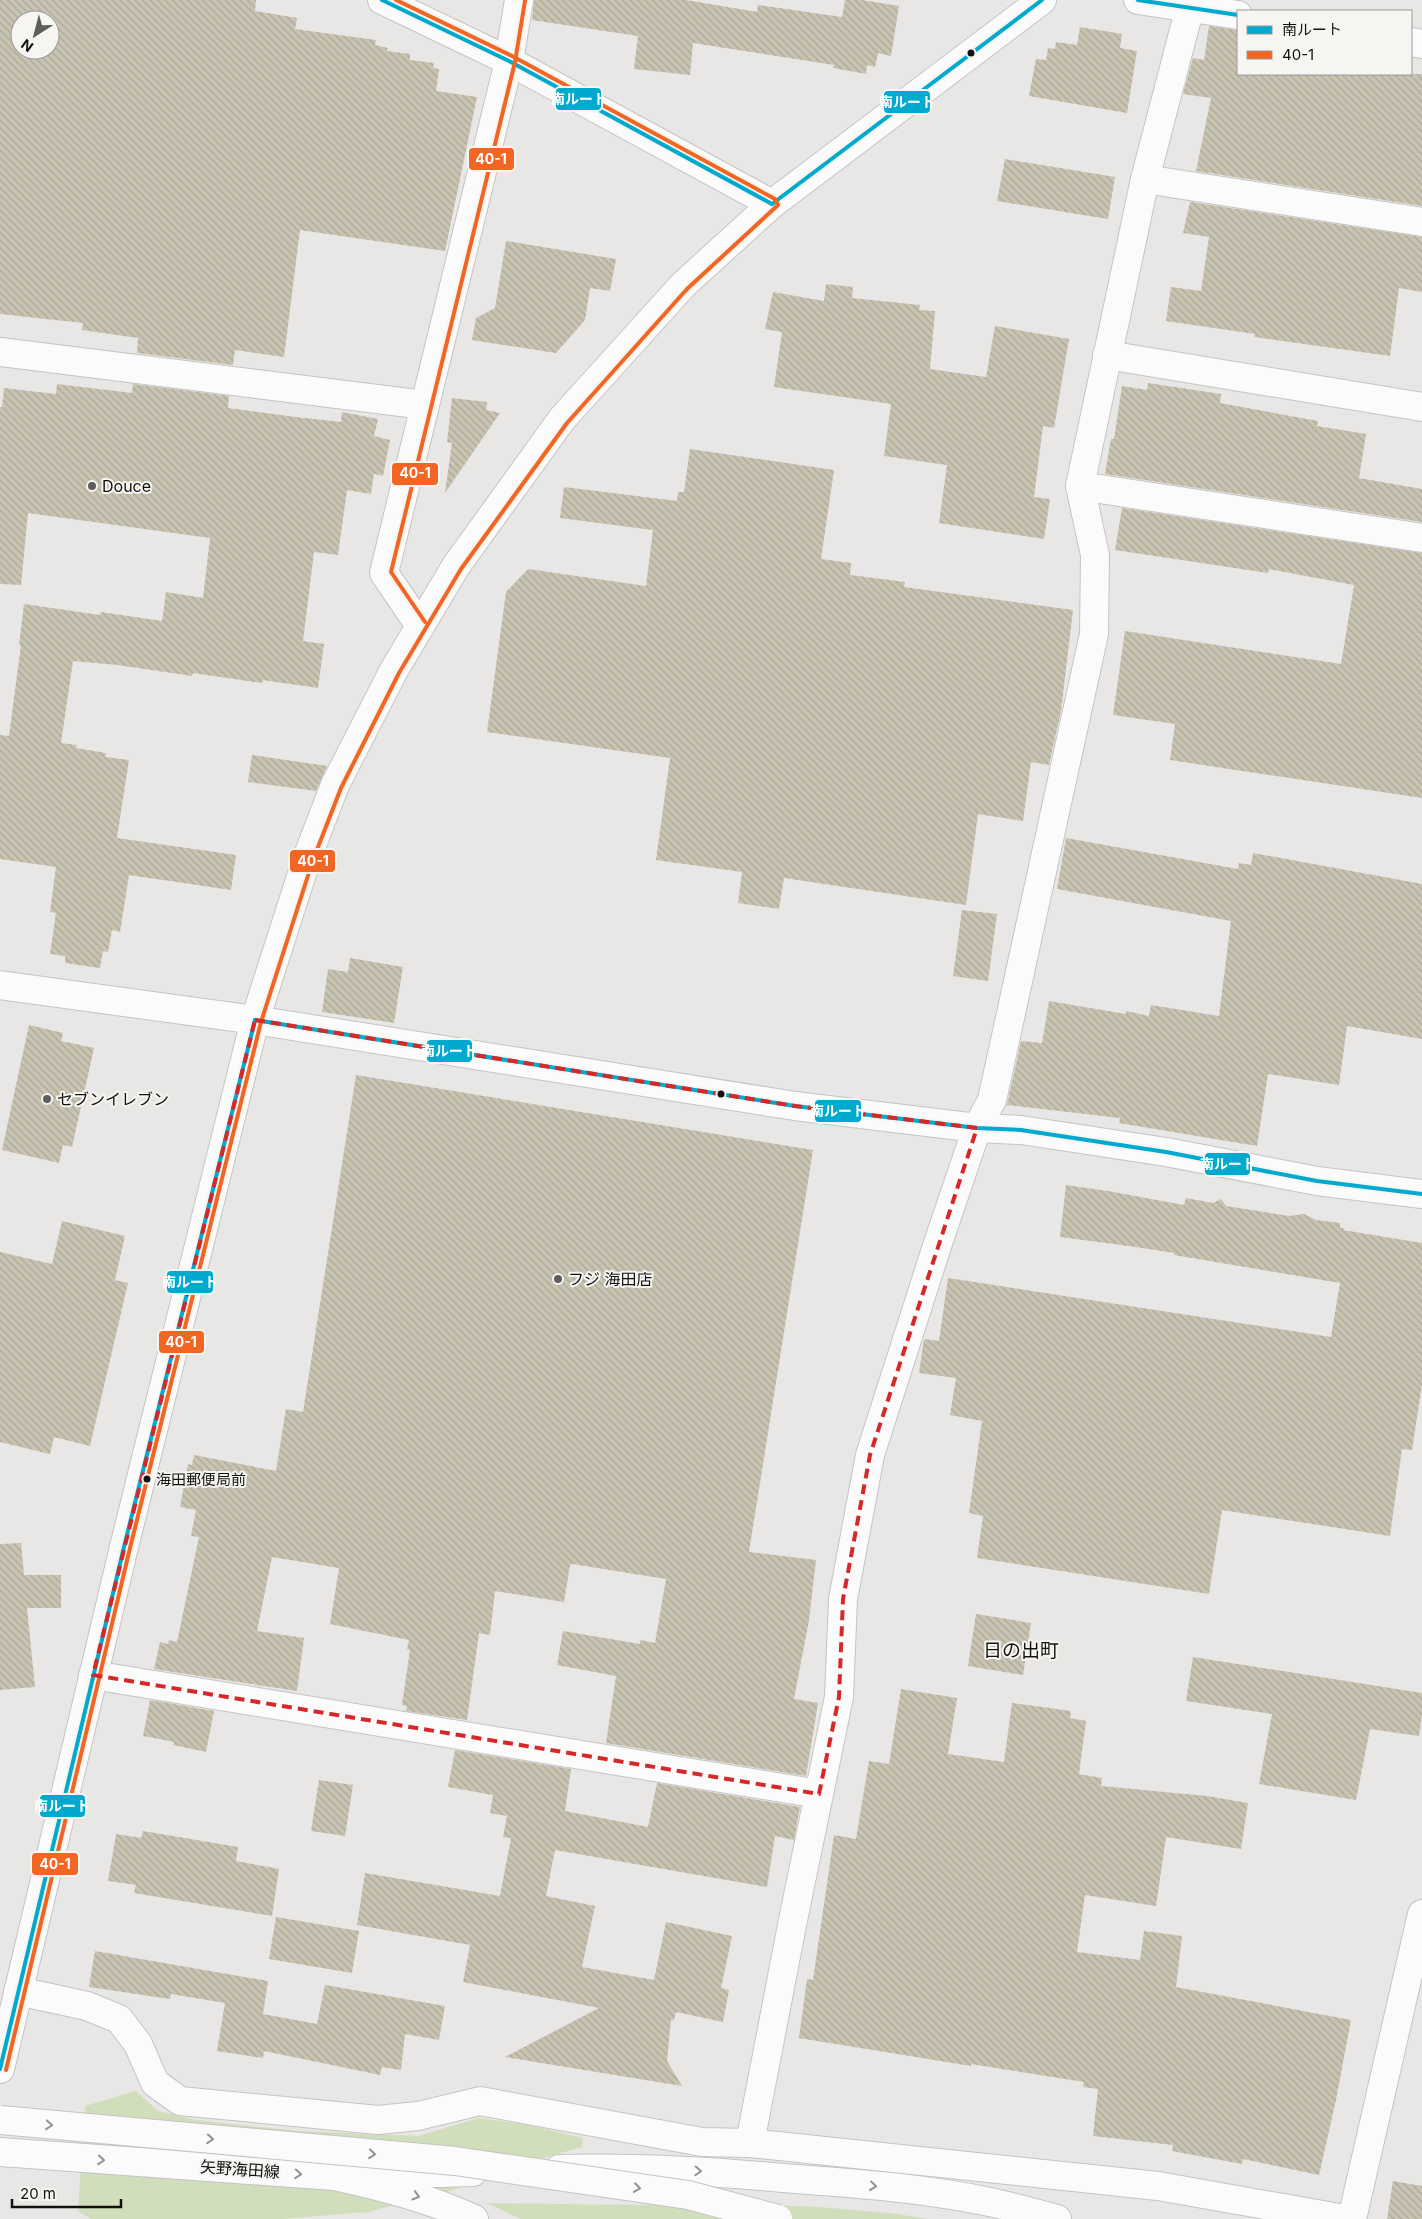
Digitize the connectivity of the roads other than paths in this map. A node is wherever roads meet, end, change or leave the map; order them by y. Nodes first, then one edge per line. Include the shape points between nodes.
1 (382, 0) edge
2 (519, 0) edge
3 (1042, 0) edge
4 (1138, 0) edge
5 (1190, 7) junction
6 (1237, 14) edge
7 (509, 61) junction
8 (1145, 179) junction
9 (772, 204) junction
10 (1422, 222) edge
11 (0, 352) edge
12 (1107, 355) junction
13 (425, 405) junction
14 (1422, 407) edge
15 (1080, 486) junction
16 (1422, 538) edge
17 (420, 626) junction
18 (0, 985) edge
19 (255, 1020) junction
20 (977, 1128) junction
21 (1422, 1194) edge
22 (93, 1675) junction
23 (819, 1794) junction
24 (1422, 1914) edge
25 (18, 1991) junction
26 (0, 2069) edge
27 (0, 2120) edge
28 (750, 2143) junction
29 (0, 2152) edge
30 (335, 2176) junction
31 (474, 2219) edge
32 (778, 2219) edge
33 (1057, 2219) edge
34 (1345, 2219) edge
35 (1352, 2219) edge

1 - 7 main road
2 - 7 main road
3 - 9 main road
4 - 5 main road
5 - 6 main road
5 - 8 main road
7 - 9 main road
7 - 13 main road
8 - 10 main road
8 - 12 main road
9 - 17 main road via 683,285 562,419 456,566
11 - 13 main road
12 - 14 main road
12 - 15 main road
13 - 17 main road via 384,573
15 - 16 main road
15 - 20 main road via 1095,555 1094,634 992,1100
17 - 19 main road via 335,785 307,858
18 - 19 main road
19 - 20 main road via 795,1106
19 - 22 main road
20 - 21 main road via 1031,1132 1166,1152 1317,1181
20 - 23 main road via 870,1455 843,1599 839,1697
22 - 23 main road
22 - 25 main road
23 - 28 main road
24 - 35 main road
25 - 26 main road
25 - 28 main road via 87,2006 119,2019 138,2044 155,2084 180,2100 378,2120 418,2116 480,2101 702,2142
27 -> 32 main road, bridge via 455,2161 688,2195
28 - 34 main road via 1158,2186
29 -> 30 main road, 矢野海田線
30 -> 31 main road, 矢野海田線 via 442,2204
30 -> 33 main road via 617,2167 713,2172 908,2190 990,2202

